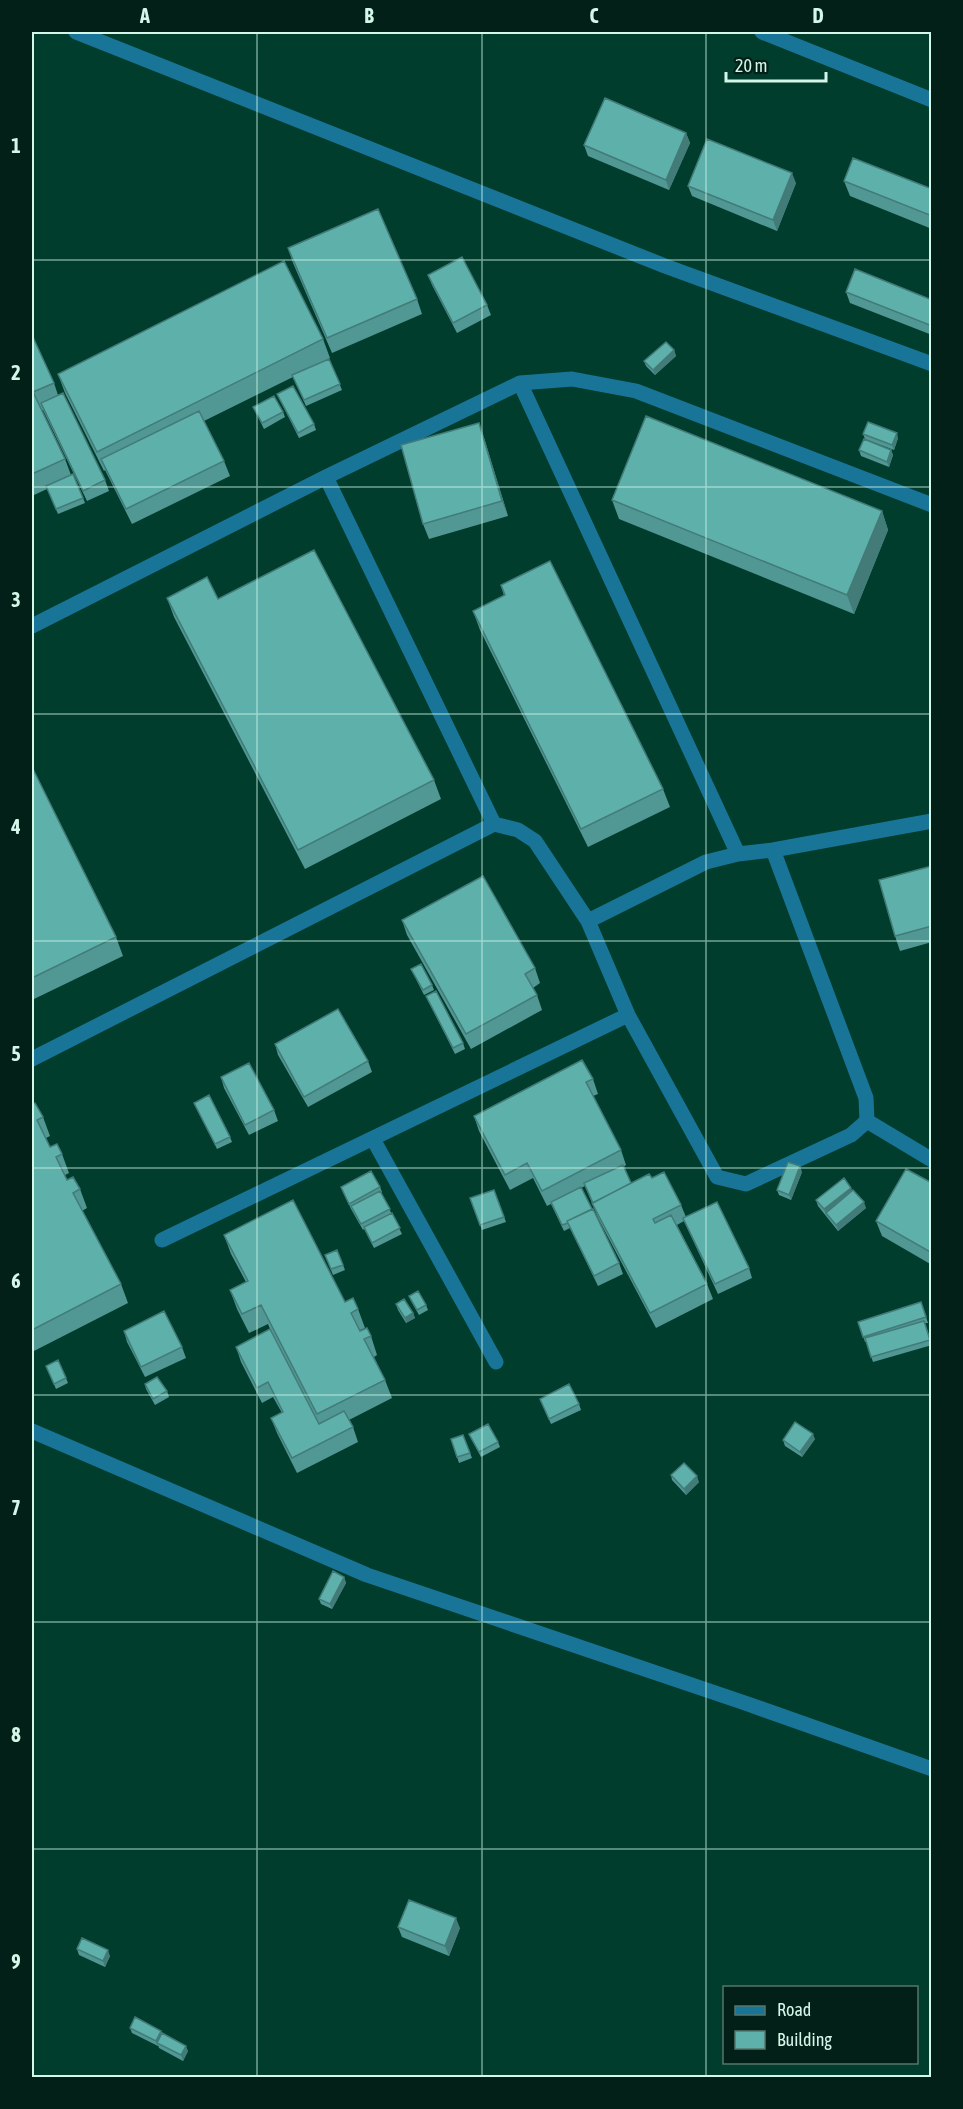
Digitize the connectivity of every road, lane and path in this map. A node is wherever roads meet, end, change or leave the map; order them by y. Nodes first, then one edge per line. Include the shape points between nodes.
1 (76, 32) edge
2 (762, 32) edge
3 (932, 100) edge
4 (932, 364) edge
5 (520, 383) junction
6 (326, 477) junction
7 (932, 505) edge
8 (32, 624) edge
9 (932, 821) edge
10 (494, 824) junction
11 (773, 850) junction
12 (738, 854) junction
13 (588, 921) junction
14 (628, 1015) junction
15 (32, 1059) edge
16 (867, 1121) junction
17 (373, 1138) junction
18 (932, 1160) edge
19 (162, 1240) dead end
20 (496, 1362) dead end
21 (32, 1431) edge
22 (932, 1769) edge

1 - 4 street via 654,261
2 - 3 street
5 - 6 street
5 - 7 street via 572,379 636,391
5 - 12 street
6 - 8 street
6 - 10 street
9 - 11 street
10 - 13 street via 518,830 535,841
10 - 15 street
11 - 12 street
11 - 16 street via 866,1098
12 - 13 street via 706,862
13 - 14 street
14 - 16 street via 717,1177 746,1184 851,1135
14 - 17 street
16 - 18 street
17 - 19 street
17 - 20 street
21 - 22 street via 367,1575

